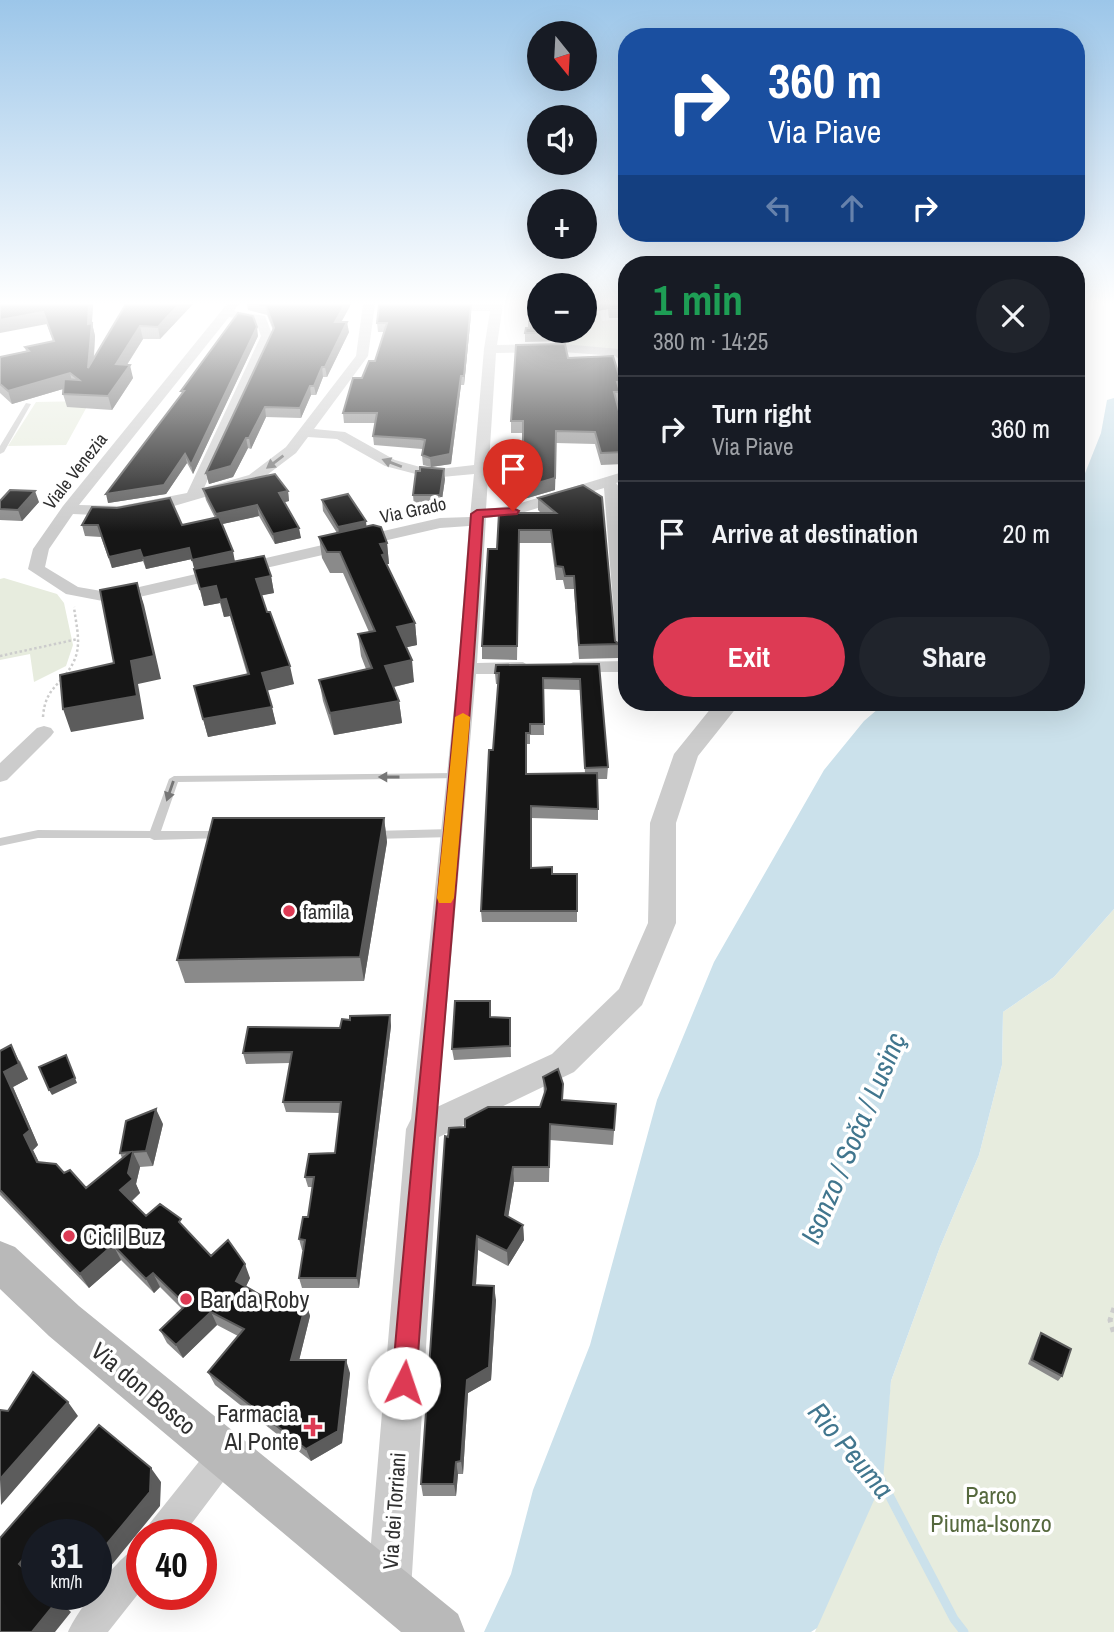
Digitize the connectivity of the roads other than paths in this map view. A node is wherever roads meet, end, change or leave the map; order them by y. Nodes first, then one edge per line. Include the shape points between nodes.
1 (171, 380) edge
2 (246, 380) edge
3 (344, 380) edge
4 (488, 380) edge
5 (28, 404) dead end
6 (304, 432) junction
7 (0, 452) edge
8 (483, 469) junction
9 (618, 478) edge
10 (605, 482) junction
11 (193, 495) junction
12 (68, 509) junction
13 (477, 518) junction
14 (618, 565) edge
15 (36, 569) joint
16 (618, 667) edge
17 (467, 669) junction
18 (722, 711) edge
19 (44, 732) road end
20 (0, 775) edge
21 (457, 776) junction
22 (452, 833) junction
23 (229, 835) edge
24 (360, 835) edge
25 (154, 836) junction
26 (0, 842) edge
27 (424, 1129) junction
28 (0, 1261) edge
29 (223, 1455) junction
30 (174, 1519) edge
31 (126, 1582) edge
32 (388, 1590) junction
33 (86, 1632) edge
34 (440, 1632) edge

1 - 12 street, Viale Venezia
2 - 11 street
3 - 6 street
4 - 8 street, Via dei Torriani
5 - 7 lane
8 -> 6 street via 431,474 390,463 340,435
6 -> 11 street via 291,450 254,478
8 - 13 street, Via dei Torriani
9 - 10 street, Via Grado
10 - 13 street, Via Grado
10 - 14 street via 611,487
11 - 12 street via 120,511
12 - 15 street, Viale Venezia via 41,549
13 - 15 street, Via Grado via 113,598 67,590
13 - 17 street, Via dei Torriani
16 - 17 street
17 - 21 street, Via dei Torriani
18 - 27 street via 686,754 663,823 662,923 631,996 563,1063
19 - 20 street
21 - 22 street, Via dei Torriani
21 -> 25 lane via 174,779
22 - 24 lane
22 - 27 street, Via dei Torriani
23 - 25 lane
25 - 26 lane via 38,834
27 - 32 street, Via dei Torriani
28 - 29 main road, Via don Bosco
29 - 30 street
29 - 32 main road, Via don Bosco
31 - 33 street
32 - 34 main road, Via don Bosco

